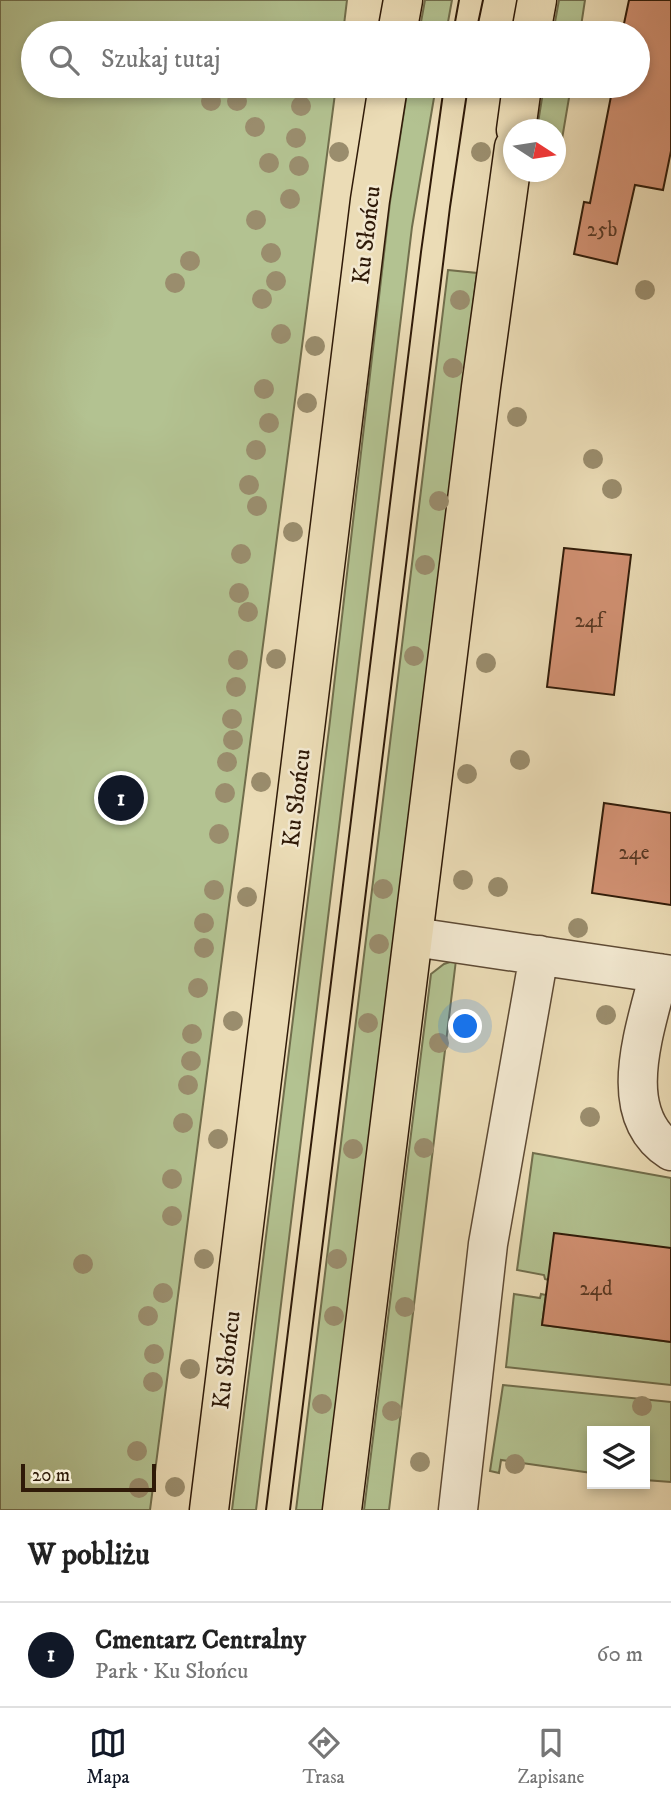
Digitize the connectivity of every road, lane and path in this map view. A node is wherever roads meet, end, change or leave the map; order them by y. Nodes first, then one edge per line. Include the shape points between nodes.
1 (402, 0) edge
2 (537, 0) edge
3 (399, 21) edge
4 (533, 21) edge
5 (386, 98) edge
6 (520, 98) edge
7 (518, 119) edge
8 (509, 182) edge
9 (414, 937) junction
10 (539, 955) junction
11 (665, 974) edge
12 (671, 1151) edge
13 (209, 1510) edge
14 (342, 1510) edge
15 (457, 1510) edge

1 - 3 main road
2 - 4 main road
5 - 13 main road, Ku Słońcu
6 - 7 main road
8 - 9 main road
9 - 10 street
9 - 14 main road
10 - 11 street
10 - 15 street via 488,1244
11 - 12 street via 637,1091 653,1132

